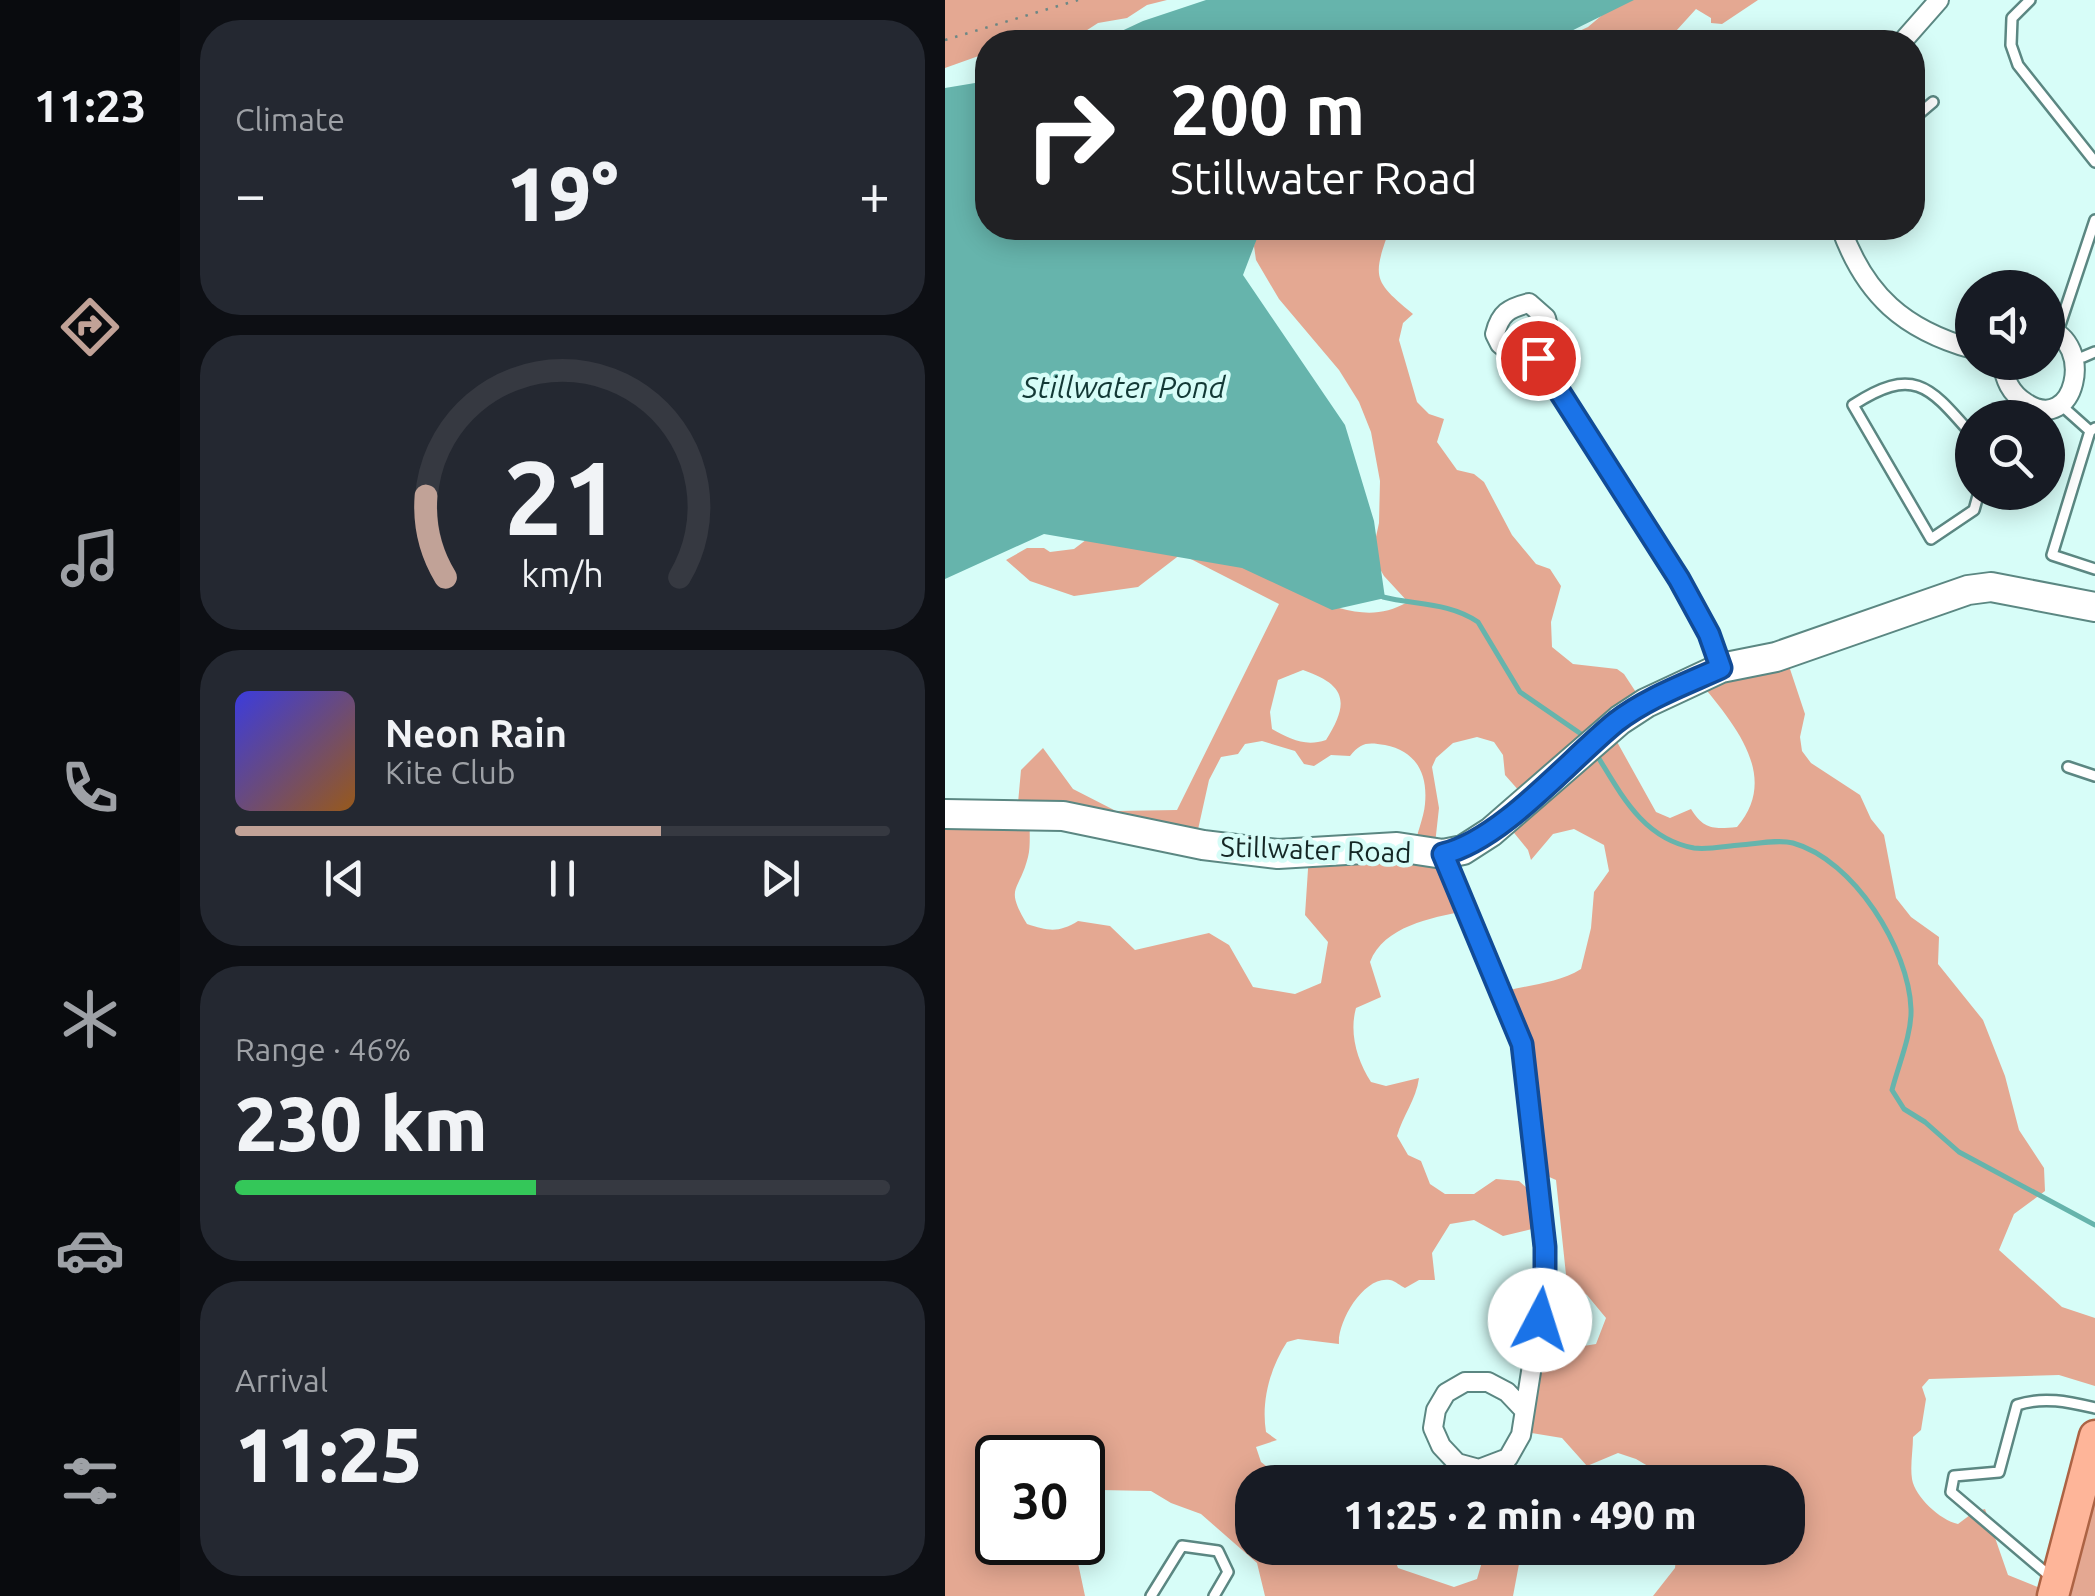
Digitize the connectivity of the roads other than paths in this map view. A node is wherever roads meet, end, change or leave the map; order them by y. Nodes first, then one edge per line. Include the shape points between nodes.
1 (1939, 0) edge
2 (2030, 0) edge
3 (1913, 30) edge
4 (1933, 102) dead end
5 (1925, 109) edge
6 (2095, 162) edge
7 (2095, 220) edge
8 (1845, 240) edge
9 (2065, 299) edge
10 (2065, 337) edge
11 (1955, 343) edge
12 (2089, 355) edge
13 (1538, 358) dead end
14 (2065, 404) edge
15 (2065, 408) edge
16 (1955, 416) edge
17 (2092, 430) edge
18 (1974, 510) edge
19 (2095, 568) edge
20 (2095, 607) edge
21 (1721, 668) junction
22 (2068, 768) dead end
23 (2095, 776) edge
24 (945, 814) edge
25 (1443, 854) junction
26 (2095, 1408) edge
27 (1525, 1410) junction
28 (2095, 1436) edge
29 (2055, 1589) edge
30 (1151, 1596) edge
31 (1213, 1596) edge

1 - 3 street
2 - 6 lane via 2012,18 2018,65
4 - 5 lane
7 - 9 lane
8 - 11 street via 1884,302 1923,332
10 - 12 street
12 - 14 street via 2083,383
13 - 21 street via 1679,579
15 - 17 lane
16 - 18 lane via 1933,392 1903,382 1853,405 1931,538
17 - 19 lane via 2052,555
20 - 21 street, Stillwater Road via 1991,587 1968,590 1776,657
21 - 25 street, Stillwater Road via 1619,720 1491,832
22 - 23 lane
24 - 25 street, Stillwater Road via 1063,816 1259,852 1397,847
25 - 27 street via 1522,1044 1545,1247
26 - 29 lane via 2062,1400 2017,1406 1999,1472 1953,1476 1951,1492
27 - 27 street via 1508,1458 1479,1469 1457,1463 1433,1428 1446,1393 1465,1382 1488,1382
28 - 29 main road
30 - 31 lane via 1181,1546 1217,1551 1227,1572

